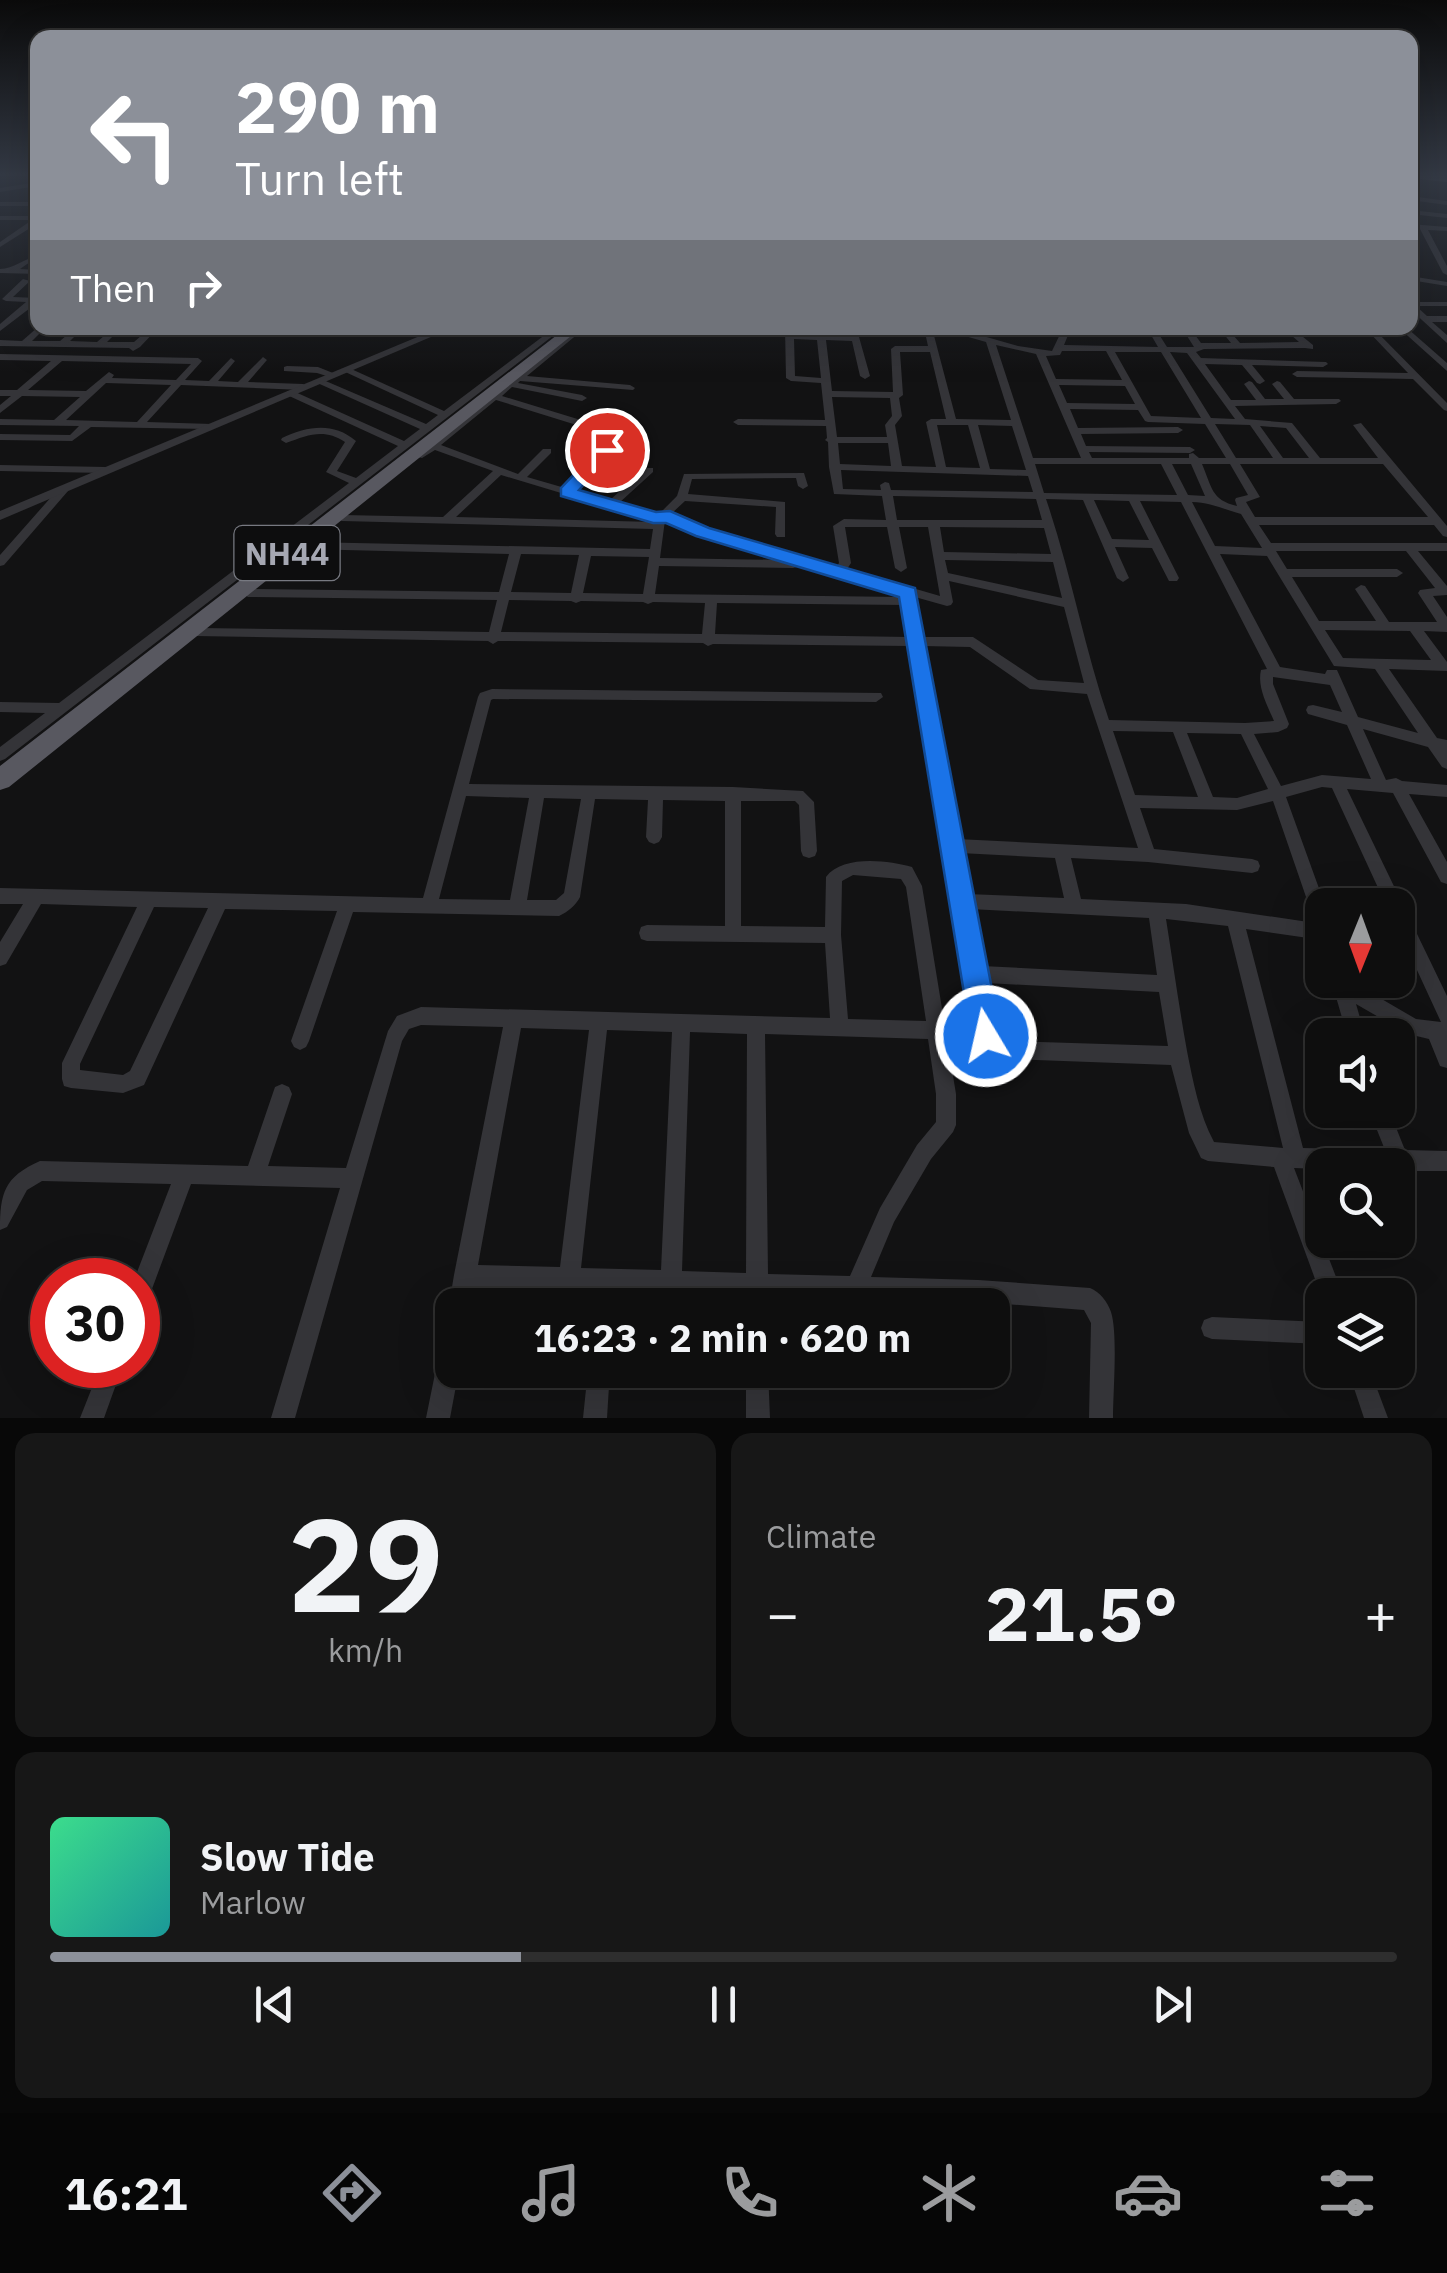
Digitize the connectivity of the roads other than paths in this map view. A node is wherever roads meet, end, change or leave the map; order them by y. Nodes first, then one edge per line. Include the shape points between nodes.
1 (1442, 256) edge
2 (30, 260) edge
3 (0, 271) edge
4 (12, 272) junction
5 (30, 272) edge
6 (1447, 273) edge
7 (1418, 280) edge
8 (1430, 282) junction
9 (30, 284) edge
10 (1447, 284) edge
11 (1418, 294) edge
12 (30, 299) edge
13 (30, 304) edge
14 (1418, 304) edge
15 (1429, 304) junction
16 (1445, 307) edge
17 (1418, 313) edge
18 (0, 314) edge
19 (16, 315) junction
20 (1424, 319) junction
21 (1447, 319) edge
22 (0, 328) edge
23 (33, 335) edge
24 (72, 335) edge
25 (110, 335) edge
26 (147, 335) edge
27 (420, 335) edge
28 (552, 335) edge
29 (553, 335) edge
30 (569, 335) edge
31 (570, 335) edge
32 (789, 335) edge
33 (808, 335) edge
34 (930, 335) edge
35 (968, 335) edge
36 (1063, 335) edge
37 (1156, 335) edge
38 (1189, 335) edge
39 (1229, 335) edge
40 (1296, 335) edge
41 (1376, 335) edge
42 (1411, 335) edge
43 (821, 337) junction
44 (1447, 340) edge
45 (990, 342) junction
46 (0, 343) edge
47 (22, 344) junction
48 (62, 344) junction
49 (100, 344) junction
50 (1384, 344) junction
51 (137, 345) junction
52 (1238, 345) junction
53 (1308, 345) junction
54 (1422, 345) junction
55 (1058, 348) junction
56 (1109, 348) junction
57 (1194, 348) junction
58 (934, 349) junction
59 (1165, 349) junction
60 (1040, 353) junction
61 (6, 357) edge
62 (1435, 357) junction
63 (1447, 358) edge
64 (263, 360) dead end
65 (1198, 360) junction
66 (56, 361) junction
67 (230, 361) dead end
68 (1244, 361) junction
69 (1287, 362) junction
70 (120, 363) junction
71 (1323, 364) junction
72 (0, 368) edge
73 (1447, 368) edge
74 (339, 372) junction
75 (1297, 374) junction
76 (1333, 375) junction
77 (865, 376) dead end
78 (1416, 376) junction
79 (104, 380) junction
80 (368, 380) junction
81 (825, 380) junction
82 (318, 381) junction
83 (515, 381) junction
84 (1054, 382) junction
85 (181, 383) junction
86 (1128, 383) junction
87 (1187, 383) junction
88 (211, 384) junction
89 (1214, 384) junction
90 (1277, 384) dead end
91 (240, 385) junction
92 (275, 386) junction
93 (630, 388) dead end
94 (297, 390) junction
95 (394, 392) junction
96 (0, 393) edge
97 (19, 393) junction
98 (90, 394) junction
99 (345, 394) junction
100 (826, 394) junction
101 (894, 396) junction
102 (495, 397) junction
103 (582, 398) dead end
104 (1318, 400) junction
105 (1336, 401) dead end
106 (416, 402) junction
107 (1228, 402) junction
108 (1263, 403) junction
109 (1292, 403) junction
110 (371, 406) junction
111 (1063, 406) junction
112 (322, 407) junction
113 (1142, 407) junction
114 (1447, 408) edge
115 (0, 410) edge
116 (445, 414) junction
117 (395, 415) junction
118 (347, 419) junction
119 (1211, 421) junction
120 (0, 422) edge
121 (58, 422) junction
122 (738, 422) dead end
123 (952, 422) junction
124 (972, 422) junction
125 (1016, 422) junction
126 (1247, 422) junction
127 (89, 423) junction
128 (829, 423) junction
129 (140, 424) junction
130 (1175, 425) junction
131 (1358, 425) dead end
132 (209, 426) junction
133 (426, 428) junction
134 (371, 429) junction
135 (1076, 431) junction
136 (616, 434) dead end
137 (0, 437) edge
138 (286, 440) dead end
139 (830, 440) junction
140 (894, 440) junction
141 (405, 445) junction
142 (434, 446) junction
143 (607, 450) dead end
144 (548, 451) dead end
145 (1085, 455) junction
146 (1193, 456) junction
147 (1165, 461) junction
148 (1280, 461) junction
149 (1317, 461) junction
150 (1386, 461) junction
151 (1236, 462) junction
152 (1029, 467) junction
153 (0, 468) edge
154 (834, 468) junction
155 (106, 470) junction
156 (500, 470) junction
157 (649, 470) dead end
158 (882, 470) junction
159 (896, 470) junction
160 (942, 471) junction
161 (986, 472) junction
162 (520, 478) junction
163 (357, 482) junction
164 (803, 486) dead end
165 (64, 489) junction
166 (568, 492) junction
167 (887, 494) junction
168 (1041, 496) junction
169 (1088, 496) junction
170 (682, 497) junction
171 (1133, 497) junction
172 (1184, 498) junction
173 (1212, 499) junction
174 (611, 505) junction
175 (0, 516) edge
176 (1249, 516) junction
177 (342, 518) junction
178 (660, 520) junction
179 (445, 521) junction
180 (892, 521) junction
181 (1436, 521) junction
182 (489, 522) junction
183 (932, 522) junction
184 (1049, 524) junction
185 (1447, 533) edge
186 (780, 534) dead end
187 (1108, 543) junction
188 (1156, 544) junction
189 (307, 546) junction
190 (1409, 547) junction
191 (1447, 547) edge
192 (480, 549) junction
193 (1270, 549) junction
194 (516, 550) junction
195 (1214, 550) junction
196 (586, 551) junction
197 (939, 556) junction
198 (653, 558) junction
199 (1058, 558) junction
200 (0, 562) edge
201 (809, 564) junction
202 (901, 568) dead end
203 (839, 572) junction
204 (1284, 573) junction
205 (1397, 573) dead end
206 (943, 576) junction
207 (1123, 578) dead end
208 (1174, 578) dead end
209 (1361, 588) dead end
210 (1446, 591) edge
211 (248, 593) junction
212 (909, 597) junction
213 (503, 599) junction
214 (576, 599) junction
215 (648, 600) junction
216 (711, 600) junction
217 (1071, 604) junction
218 (1316, 625) junction
219 (1385, 626) junction
220 (1447, 627) edge
221 (1414, 628) junction
222 (199, 633) junction
223 (493, 639) junction
224 (708, 641) junction
225 (918, 643) junction
226 (1339, 663) junction
227 (1378, 663) junction
228 (1444, 669) edge
229 (1275, 670) junction
230 (1334, 680) junction
231 (1092, 689) junction
232 (876, 697) dead end
233 (0, 707) edge
234 (1314, 710) dead end
235 (68, 715) junction
236 (1355, 721) junction
237 (1106, 725) junction
238 (1178, 728) junction
239 (1245, 729) junction
240 (1440, 744) edge
241 (0, 755) edge
242 (1447, 763) edge
243 (0, 766) edge
244 (0, 780) edge
245 (1336, 781) junction
246 (1388, 783) junction
247 (460, 790) junction
248 (1447, 791) edge
249 (538, 792) junction
250 (589, 793) junction
251 (733, 793) junction
252 (656, 794) junction
253 (1278, 794) junction
254 (1130, 801) junction
255 (1208, 804) junction
256 (654, 837) dead end
257 (951, 846) junction
258 (809, 850) dead end
259 (1060, 851) junction
260 (1148, 855) junction
261 (1252, 866) dead end
262 (1447, 878) edge
263 (1311, 888) edge
264 (1386, 888) edge
265 (0, 896) edge
266 (36, 898) junction
267 (960, 901) junction
268 (148, 902) junction
269 (219, 903) junction
270 (347, 905) junction
271 (1074, 906) junction
272 (429, 907) junction
273 (517, 908) junction
274 (1156, 910) junction
275 (1235, 918) junction
276 (1305, 929) edge
277 (647, 933) dead end
278 (733, 934) junction
279 (833, 935) junction
280 (1415, 948) edge
281 (0, 958) edge
282 (977, 974) junction
283 (1168, 984) junction
284 (1365, 998) edge
285 (1447, 1016) edge
286 (514, 1019) junction
287 (598, 1021) junction
288 (682, 1022) junction
289 (756, 1024) junction
290 (840, 1026) junction
291 (936, 1030) junction
292 (1442, 1032) edge
293 (300, 1042) dead end
294 (1180, 1056) junction
295 (1447, 1059) edge
296 (282, 1094) dead end
297 (1288, 1157) junction
298 (1305, 1158) edge
299 (1415, 1161) edge
300 (1447, 1161) edge
301 (185, 1172) junction
302 (255, 1174) junction
303 (350, 1178) junction
304 (0, 1220) edge
305 (153, 1258) edge
306 (466, 1275) junction
307 (569, 1278) junction
308 (1327, 1278) edge
309 (606, 1280) junction
310 (671, 1281) junction
311 (463, 1288) edge
312 (605, 1288) edge
313 (714, 1288) edge
314 (757, 1288) edge
315 (856, 1288) edge
316 (1010, 1294) edge
317 (1212, 1328) dead end
318 (1305, 1332) edge
319 (103, 1388) edge
320 (444, 1388) edge
321 (598, 1388) edge
322 (758, 1388) edge
323 (1365, 1388) edge
324 (92, 1418) edge
325 (283, 1418) edge
326 (438, 1418) edge
327 (596, 1418) edge
328 (758, 1418) edge
329 (1101, 1418) edge
330 (1376, 1418) edge

1 - 6 street
2 - 4 street
3 - 4 street
4 - 5 street
7 - 8 street
8 - 10 street
8 - 16 street
9 - 12 street via 22,283 6,299
11 - 15 street
13 - 19 street
14 - 15 street
15 - 16 street
17 - 20 street
18 - 19 street
19 - 22 street
20 - 21 street
20 - 44 street
23 - 47 street
24 - 48 street
25 - 49 street
26 - 51 street
27 - 74 street
28 - 116 street
29 - 243 highway, NH44
30 - 235 highway, NH44
31 - 83 street
32 - 81 street via 791,378
33 - 43 street
34 - 58 street
35 - 45 street
36 - 55 street
37 - 59 street
38 - 57 street
39 - 52 street
40 - 53 street
41 - 50 street
42 - 54 street
43 - 77 street via 858,340
43 - 81 street
45 - 60 street
45 - 125 street
46 - 47 street
47 - 48 street
48 - 49 street
49 - 51 street
50 - 54 street
50 - 78 street
51 - 70 street
52 - 53 street
52 - 57 street
53 - 71 street
54 - 62 street
55 - 56 street
55 - 60 street
56 - 59 street
56 - 86 street
57 - 59 street
57 - 65 street
58 - 101 street via 895,349
58 - 123 street
59 - 87 street
60 - 84 street
61 - 66 street
61 - 72 street
62 - 63 street
62 - 73 street
64 - 91 street
65 - 68 street
65 - 89 street
66 - 70 street
66 - 97 street
67 - 88 street
68 - 69 street
68 - 108 street
69 - 71 street
69 - 75 street
70 - 79 street
70 - 85 street via 198,361
71 - 76 street
74 - 80 street
74 - 82 street
74 - 92 street via 290,365
75 - 76 street
75 - 104 street
76 - 78 street
78 - 114 street
79 - 85 street
79 - 98 street
80 - 95 street
80 - 99 street
81 - 100 street
82 - 94 street
82 - 99 street
83 - 93 street
83 - 102 street
83 - 103 street
84 - 86 street
84 - 111 street
85 - 88 street
85 - 129 street
86 - 113 street
87 - 89 street
87 - 119 street
88 - 91 street
89 - 107 street
90 - 109 street
91 - 92 street
92 - 94 street
94 - 112 street
94 - 132 street
95 - 106 street
95 - 110 street
96 - 97 street
97 - 98 street
97 - 115 street
98 - 121 street
99 - 110 street
99 - 112 street
100 - 101 street
100 - 128 street
101 - 140 street
102 - 136 street
102 - 142 street
104 - 105 street
104 - 109 street
106 - 116 street
106 - 117 street
107 - 108 street
107 - 126 street
108 - 109 street
110 - 117 street
110 - 118 street
111 - 113 street
111 - 135 street
112 - 118 street
113 - 130 street via 1148,419
116 - 133 street
117 - 133 street
117 - 134 street
118 - 134 street
119 - 126 street
119 - 130 street
119 - 151 street
120 - 121 street
121 - 127 street
122 - 128 street
123 - 124 street
123 - 160 street via 930,425
124 - 125 street
124 - 161 street
125 - 152 street
126 - 148 street
126 - 149 street via 1290,426
127 - 129 street
127 - 137 street via 72,438
128 - 139 street
129 - 132 street
130 - 135 street
130 - 146 street
131 - 150 street
132 - 155 street
133 - 141 street
134 - 141 street
135 - 145 street
138 - 163 street via 323,428 346,437 350,447 332,472
139 - 140 street
139 - 154 street
140 - 159 street
141 - 163 street
142 - 156 street
142 - 177 street
143 - 166 street
144 - 162 street
145 - 146 street
145 - 147 street
145 - 152 street
146 - 147 street
146 - 151 street
146 - 173 street
147 - 172 street
148 - 149 street
148 - 151 street
149 - 150 street
150 - 181 street
151 - 176 street via 1255,496 1240,500
152 - 161 street
152 - 168 street
153 - 155 street
154 - 158 street
154 - 167 street via 838,492
155 - 165 street
156 - 162 street
156 - 179 street
157 - 174 street
158 - 159 street
158 - 167 street
159 - 160 street
160 - 161 street
162 - 166 street
163 - 235 street
164 - 170 street via 800,475 697,473 685,479
165 - 175 street
165 - 200 street
166 - 174 street
167 - 168 street
167 - 180 street
168 - 169 street
168 - 184 street
169 - 171 street
169 - 187 street
170 - 178 street
170 - 186 street via 780,504
171 - 172 street
171 - 188 street
172 - 173 street
172 - 195 street
173 - 176 street
174 - 178 street
176 - 181 street
176 - 193 street
177 - 179 street
177 - 189 street
178 - 182 street
178 - 198 street
178 - 201 street
179 - 182 street
180 - 183 street
180 - 202 street
180 - 203 street via 841,524
181 - 185 street
182 - 192 street
183 - 184 street
183 - 197 street
184 - 199 street
187 - 188 street
187 - 207 street
188 - 208 street
189 - 192 street
189 - 211 street
190 - 191 street
190 - 193 street
190 - 210 street
192 - 194 street
193 - 195 street
193 - 204 street
194 - 196 street
194 - 213 street
195 - 229 street
196 - 198 street
196 - 214 street
197 - 199 street
197 - 206 street
198 - 201 street
198 - 215 street
199 - 217 street
201 - 203 street
203 - 212 street
204 - 205 street
204 - 218 street
206 - 212 street via 948,602
206 - 217 street
209 - 219 street
210 - 220 street via 1424,593
211 - 213 street
211 - 222 street
212 - 216 street
212 - 225 street
213 - 214 street
213 - 223 street
214 - 215 street
215 - 216 street
216 - 224 street
217 - 231 street
218 - 219 street
218 - 226 street
219 - 221 street
220 - 221 street
221 - 228 street
222 - 223 street
222 - 235 street via 148,673
223 - 224 street
224 - 225 street
225 - 231 street via 973,642 1035,685
225 - 257 street
226 - 227 street
226 - 230 street
227 - 228 street
227 - 240 street
229 - 230 street
229 - 239 street via 1265,677 1282,724
230 - 236 street
231 - 237 street
232 - 247 street via 492,694 482,707
233 - 235 street
234 - 236 street
235 - 241 street
235 - 244 highway, NH44
236 - 240 street
236 - 246 street
237 - 238 street
237 - 254 street
238 - 239 street
238 - 255 street
239 - 253 street
240 - 242 street
245 - 246 street
245 - 253 street
245 - 264 street
246 - 248 street
246 - 262 street
247 - 249 street
247 - 272 street
249 - 250 street
249 - 273 street
250 - 252 street
250 - 273 street via 572,897 559,908
251 - 252 street
251 - 258 street via 804,798
251 - 278 street
252 - 256 street
253 - 255 street
253 - 263 street
254 - 255 street
254 - 260 street
257 - 259 street
257 - 267 street
259 - 260 street
259 - 271 street
260 - 261 street
265 - 266 street
266 - 268 street
266 - 281 street
267 - 271 street
267 - 282 street
268 - 269 street
268 - 269 street via 71,1064 71,1079 123,1084 138,1078
269 - 270 street
270 - 272 street
270 - 293 street
271 - 274 street
272 - 273 street
274 - 275 street
274 - 283 street
275 - 276 street
275 - 297 street
277 - 278 street
278 - 279 street
279 - 290 street
279 - 291 street via 837,873 906,872 914,886
280 - 285 street
282 - 283 street
282 - 294 street via 986,1036 998,1048
283 - 294 street
284 - 292 street via 1414,1028
286 - 287 street
286 - 303 street via 421,1016 403,1022
286 - 306 street
287 - 288 street
287 - 307 street
288 - 289 street
288 - 310 street
289 - 290 street
289 - 314 street
290 - 291 street
291 - 315 street via 946,1124 887,1215
292 - 295 street
294 - 297 street via 1208,1151
296 - 302 street
297 - 298 street
297 - 308 street
299 - 300 street
301 - 302 street
301 - 304 street via 40,1170 20,1184
301 - 305 street
302 - 303 street
303 - 325 street
306 - 307 street
306 - 311 street
307 - 309 street
309 - 310 street
309 - 312 street
310 - 313 street
316 - 329 street via 1090,1299 1102,1323
317 - 318 street
319 - 324 street
320 - 326 street
321 - 327 street
322 - 328 street
323 - 330 street

